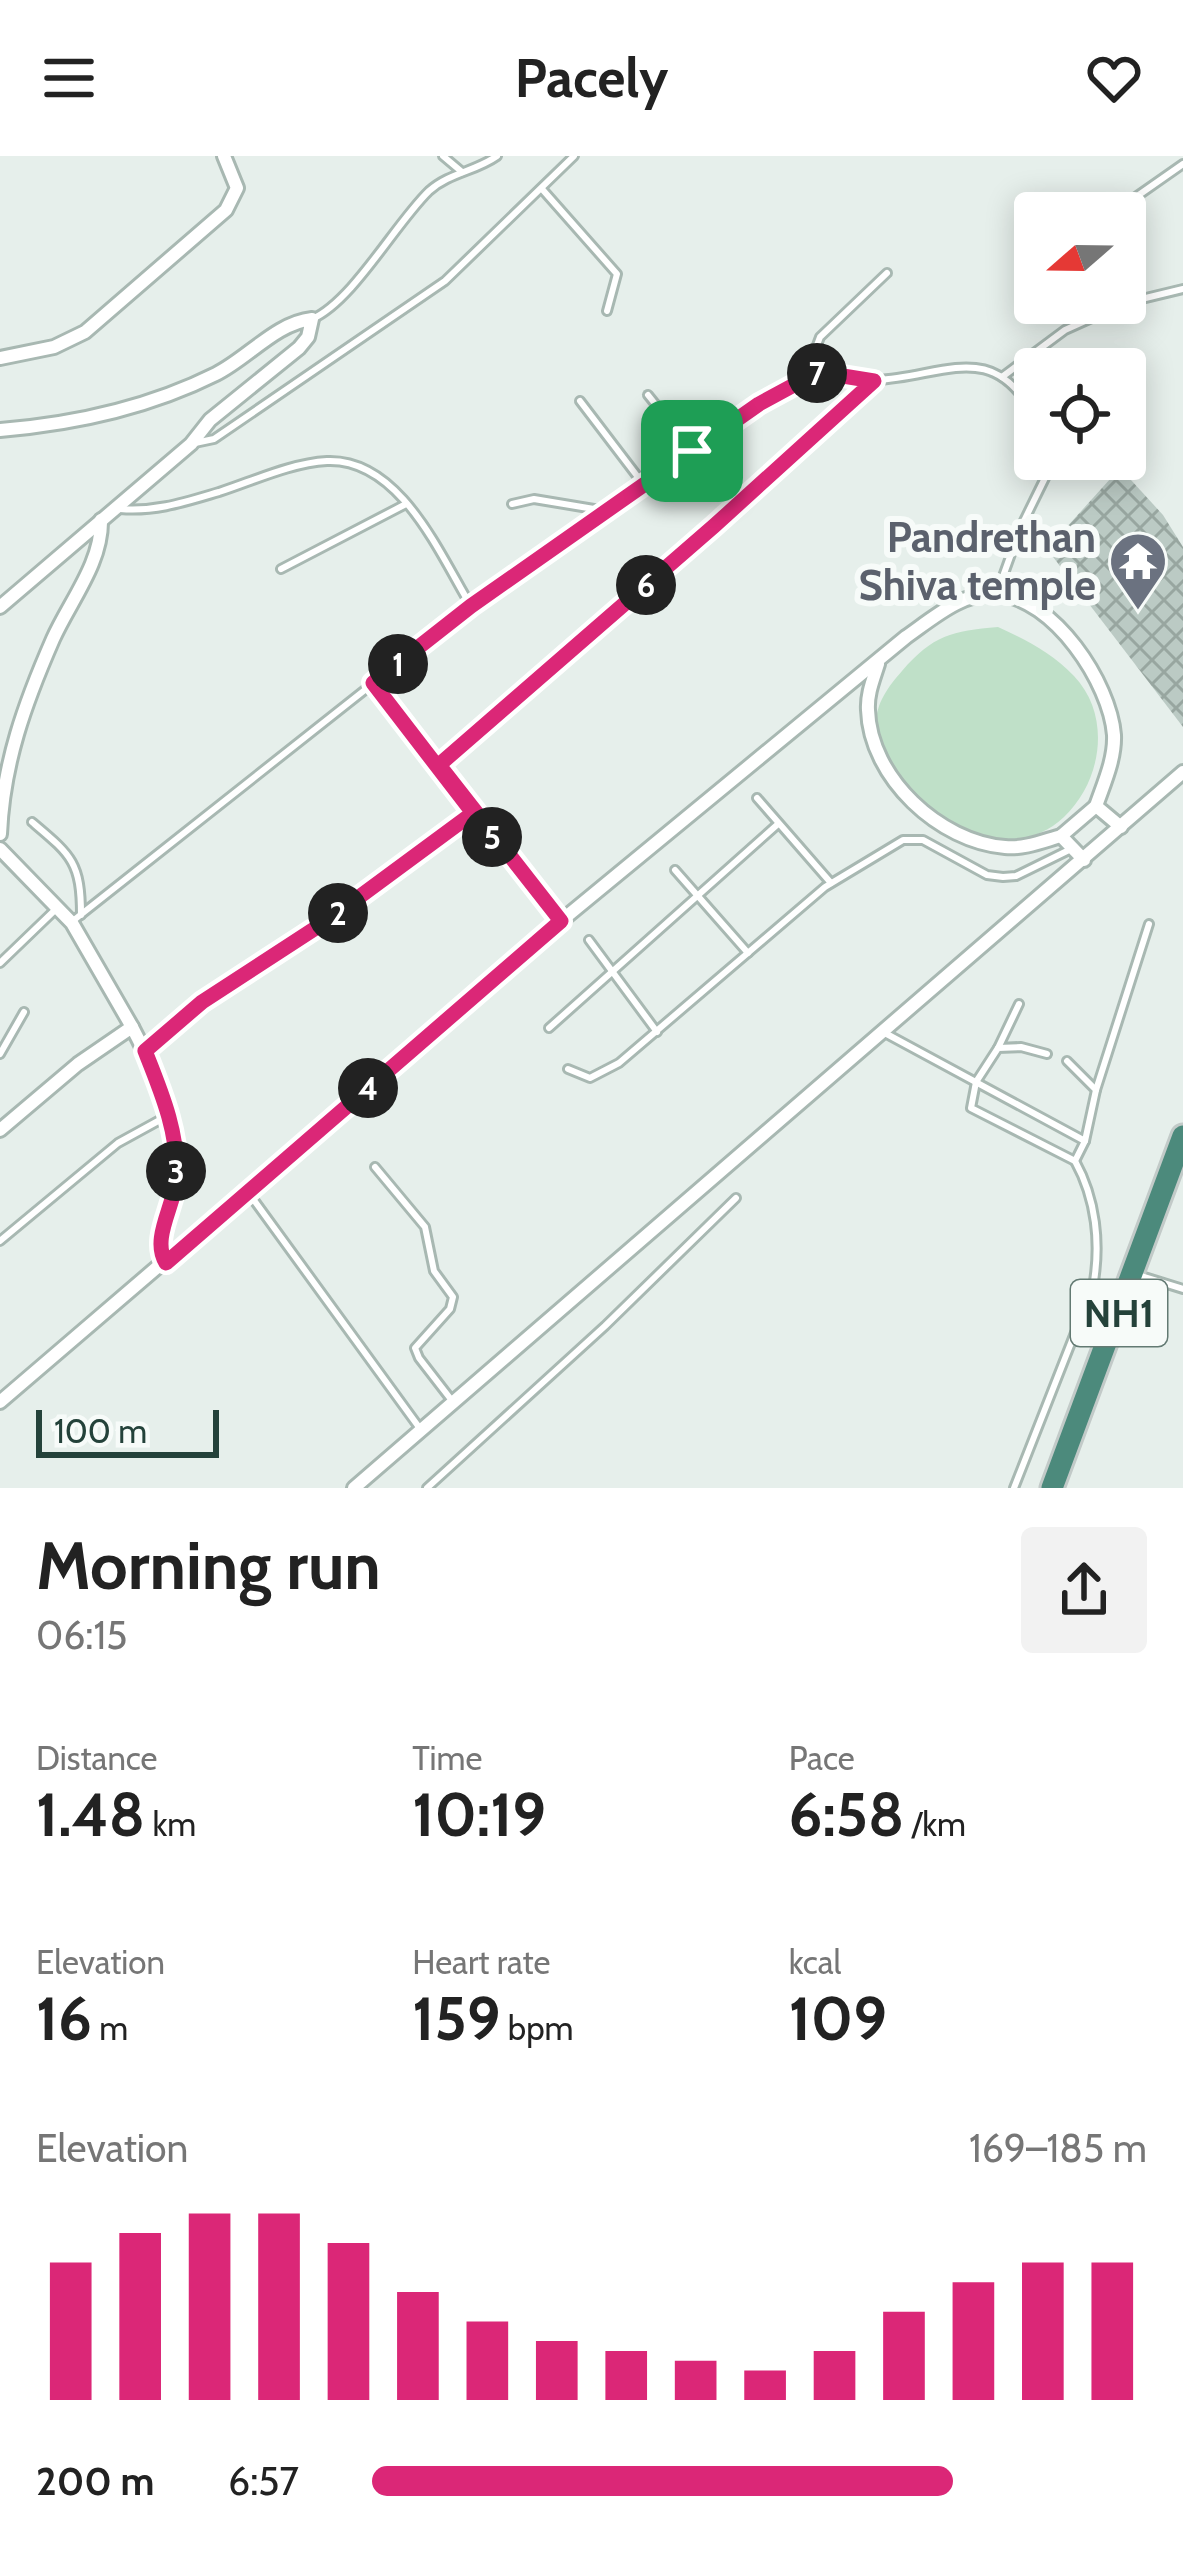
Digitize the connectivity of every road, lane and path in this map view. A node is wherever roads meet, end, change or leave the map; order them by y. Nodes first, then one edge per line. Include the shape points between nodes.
1 (224, 156) edge
2 (443, 156) edge
3 (497, 156) edge
4 (574, 156) edge
5 (1183, 164) edge
6 (462, 172) junction
7 (542, 189) junction
8 (1143, 192) edge
9 (887, 273) dead end
10 (1183, 289) edge
11 (1146, 298) edge
12 (608, 311) dead end
13 (312, 319) junction
14 (1078, 324) edge
15 (0, 358) edge
16 (805, 377) junction
17 (1002, 377) junction
18 (874, 381) junction
19 (1014, 388) edge
20 (648, 395) dead end
21 (580, 401) dead end
22 (0, 430) edge
23 (191, 444) junction
24 (692, 451) junction
25 (1044, 480) edge
26 (644, 484) junction
27 (406, 504) junction
28 (512, 504) dead end
29 (112, 508) junction
30 (605, 512) junction
31 (101, 520) junction
32 (281, 568) dead end
33 (997, 593) junction
34 (471, 606) junction
35 (0, 607) edge
36 (878, 664) junction
37 (373, 683) junction
38 (439, 765) junction
39 (1183, 772) edge
40 (757, 798) dead end
41 (1096, 806) junction
42 (473, 813) junction
43 (32, 822) dead end
44 (778, 824) junction
45 (1120, 827) junction
46 (0, 834) edge
47 (1061, 836) junction
48 (1072, 848) junction
49 (0, 849) edge
50 (1084, 860) junction
51 (676, 870) dead end
52 (831, 883) junction
53 (696, 894) junction
54 (58, 908) junction
55 (76, 919) junction
56 (561, 921) junction
57 (1149, 924) dead end
58 (589, 940) dead end
59 (748, 953) junction
60 (0, 963) edge
61 (611, 971) junction
62 (1018, 1004) dead end
63 (24, 1012) dead end
64 (132, 1027) junction
65 (549, 1028) dead end
66 (657, 1032) junction
67 (883, 1033) junction
68 (998, 1048) junction
69 (145, 1051) junction
70 (0, 1054) edge
71 (1047, 1054) dead end
72 (1067, 1061) dead end
73 (568, 1069) dead end
74 (976, 1082) junction
75 (1096, 1090) junction
76 (169, 1115) junction
77 (0, 1130) edge
78 (1183, 1136) edge
79 (1085, 1141) junction
80 (1076, 1161) junction
81 (375, 1167) dead end
82 (1183, 1176) edge
83 (248, 1192) junction
84 (736, 1198) dead end
85 (0, 1241) edge
86 (166, 1263) junction
87 (1140, 1275) junction
88 (1183, 1289) edge
89 (0, 1402) edge
90 (453, 1402) junction
91 (421, 1430) junction
92 (354, 1488) edge
93 (427, 1488) edge
94 (1014, 1488) edge
95 (1052, 1488) edge
96 (1067, 1488) edge

1 - 15 street via 238,188 226,210 85,332
2 - 6 lane
3 - 6 lane
4 - 7 lane
5 - 8 lane
6 - 13 lane via 430,191
7 - 12 lane via 617,274
7 - 23 lane via 445,281 214,439
9 - 16 lane via 820,337
10 - 11 lane
13 - 22 street via 179,389 88,418
13 - 23 street via 299,348
14 - 17 lane
16 - 18 lane
16 - 24 lane
17 - 18 lane via 959,366
17 - 19 lane
18 - 38 lane
20 - 24 lane
21 - 26 lane
23 - 29 street
24 - 26 lane
25 - 33 lane
26 - 30 lane
27 - 29 lane via 374,476 322,461 160,509
27 - 32 lane
27 - 34 lane
28 - 30 lane via 534,499
29 - 31 street
30 - 34 lane
31 - 35 street
31 - 46 street via 95,556 19,724 4,771
33 - 36 street via 958,603
33 - 41 street via 1058,627 1106,698 1114,739
34 - 37 lane
36 - 47 street via 869,724 903,791 968,839 1005,847
36 - 56 street
37 - 38 lane
37 - 55 lane
38 - 42 lane
39 - 45 street
40 - 44 lane
41 - 45 street
41 - 47 street
42 - 56 lane
42 - 69 lane via 202,1002
43 - 55 lane via 72,857 80,877
44 - 52 lane
44 - 53 lane
45 - 50 street
47 - 48 street
48 - 50 street
48 - 52 lane via 1003,877 913,838
49 - 54 street
50 - 67 street
51 - 53 lane
52 - 59 lane
53 - 59 lane
53 - 61 lane
54 - 55 street
54 - 60 lane
55 - 64 street
56 - 83 street
57 - 75 lane
58 - 61 lane
59 - 66 lane
61 - 65 lane
61 - 66 lane
62 - 68 lane
63 - 70 lane
64 - 69 street
64 - 77 street
66 - 73 lane via 598,1076
67 - 74 lane
67 - 90 street
68 - 71 lane
68 - 74 lane
69 - 76 street
72 - 75 lane
74 - 79 lane
74 - 80 lane via 975,1111
75 - 79 lane
76 - 85 lane via 118,1143
76 - 86 street via 176,1181 159,1246
78 - 87 highway, NH1
79 - 80 lane
80 - 94 lane via 1093,1207 1094,1287
81 - 90 lane via 424,1227 434,1271 453,1297 416,1348
82 - 87 highway, NH1
83 - 86 street
83 - 91 lane
84 - 93 lane
86 - 89 street
87 - 88 lane
87 - 95 highway, NH1
87 - 96 highway, NH1
90 - 91 street
91 - 92 street

